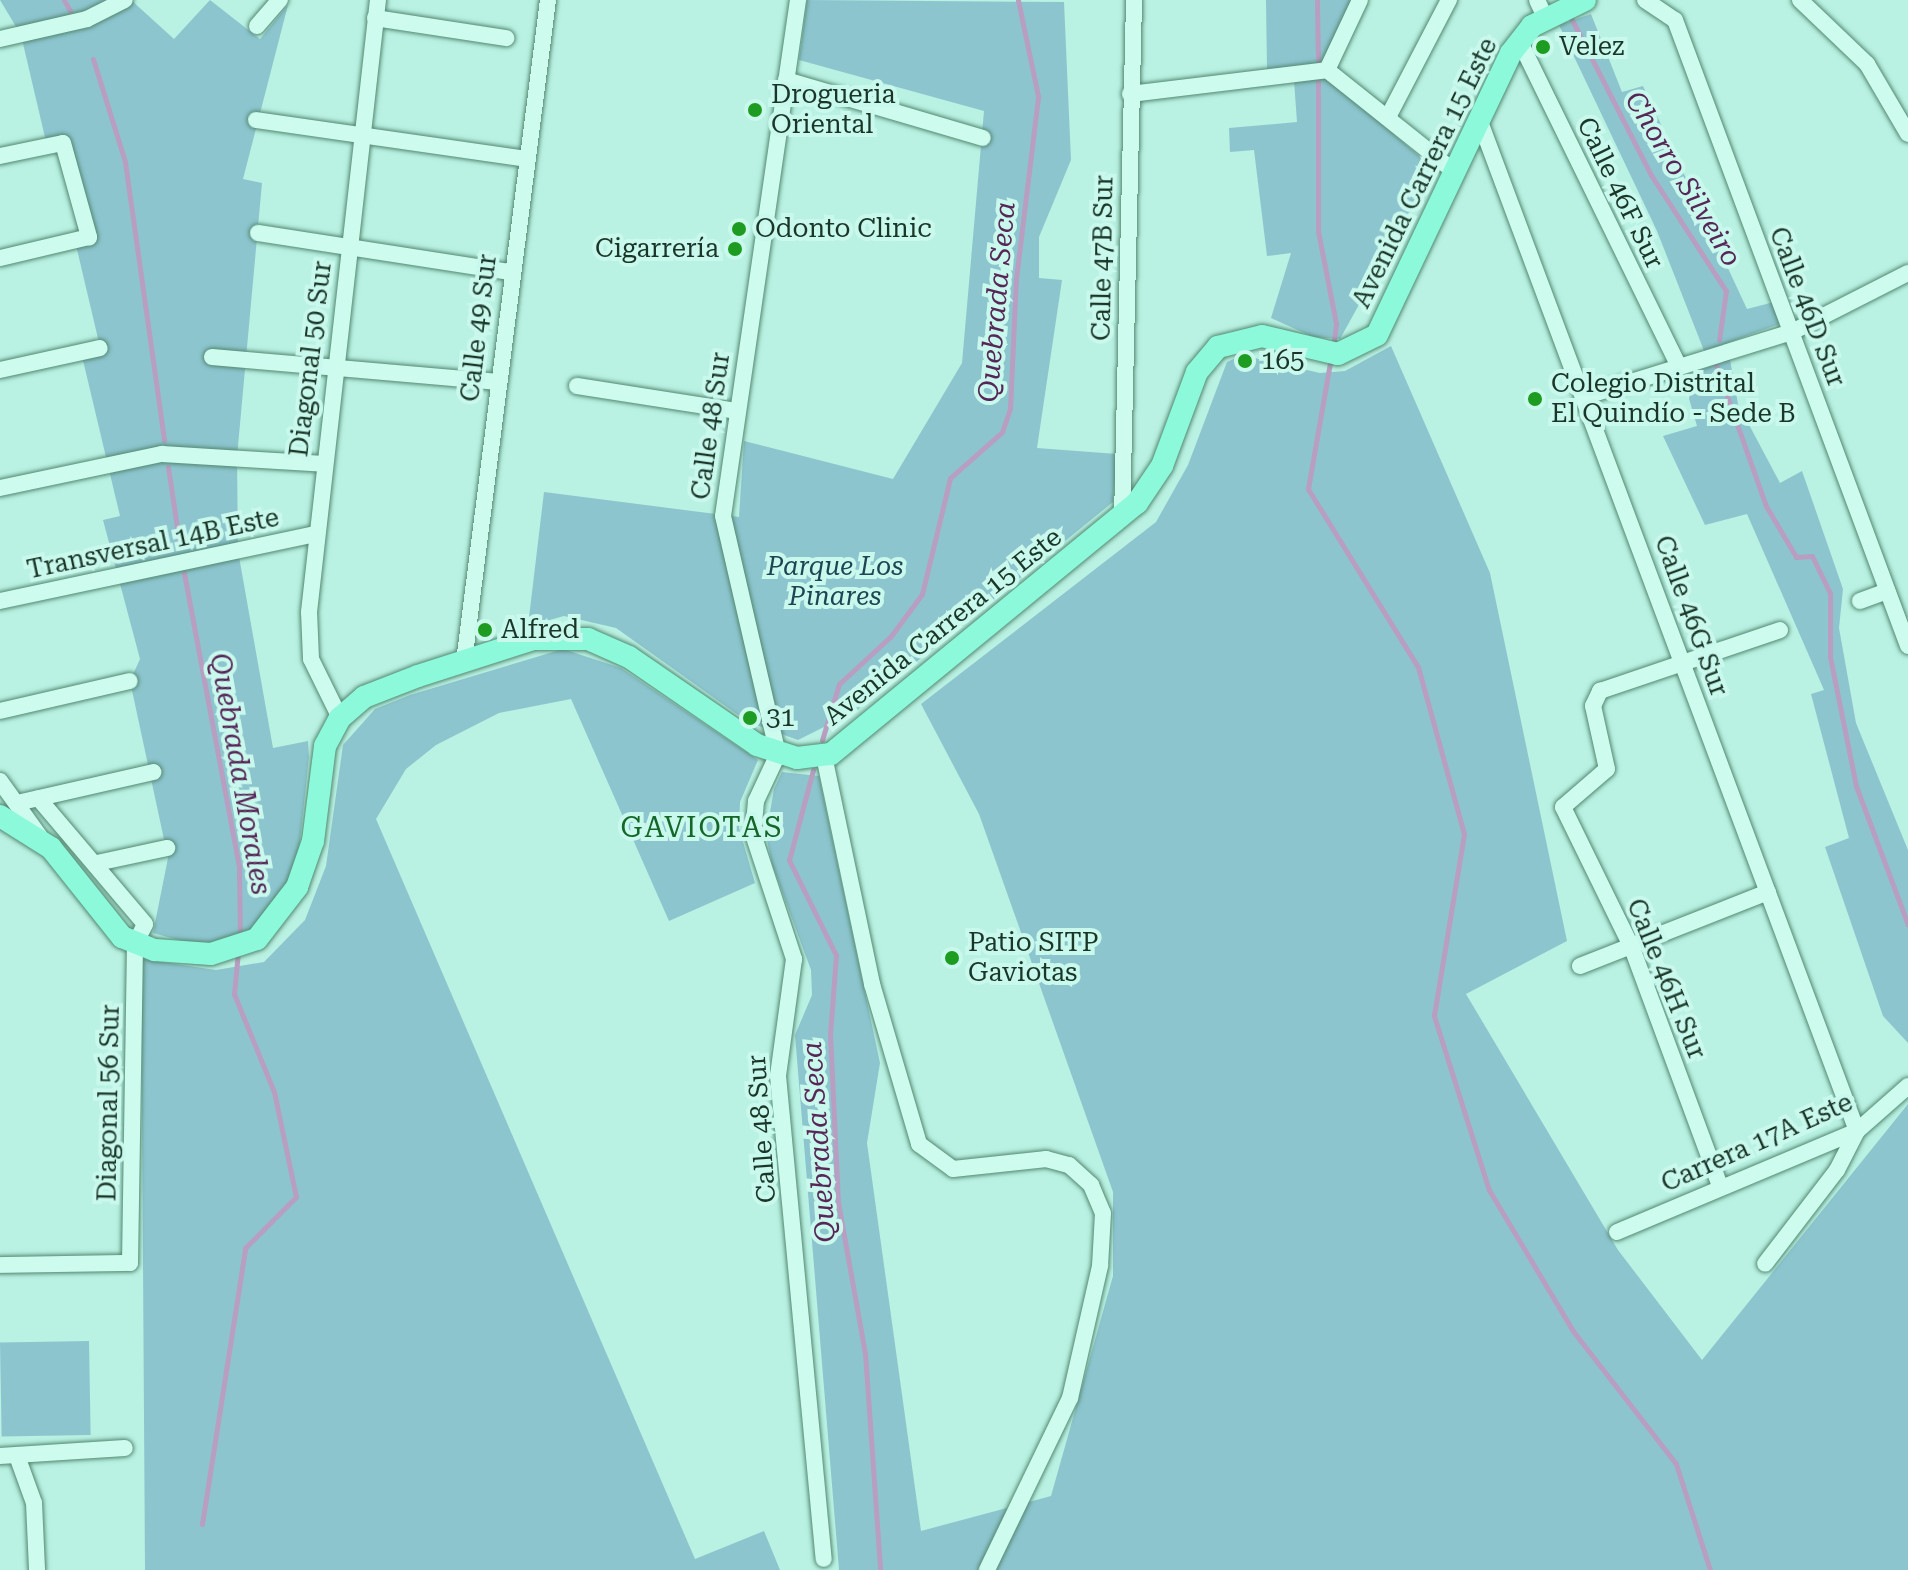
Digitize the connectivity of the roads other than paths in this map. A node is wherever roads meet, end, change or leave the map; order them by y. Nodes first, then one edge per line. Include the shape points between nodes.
1 (125, 0) edge
2 (280, 0) edge
3 (378, 0) edge
4 (548, 0) edge
5 (798, 0) edge
6 (1134, 0) edge
7 (1360, 0) edge
8 (1449, 0) edge
9 (1645, 0) edge
10 (1800, 0) edge
11 (1584, 1) edge
12 (1546, 10) edge
13 (375, 18) junction
14 (257, 26) dead end
15 (506, 38) dead end
16 (0, 39) edge
17 (1519, 40) junction
18 (1327, 70) junction
19 (786, 80) junction
20 (1130, 94) junction
21 (1388, 117) junction
22 (1479, 119) junction
23 (256, 120) dead end
24 (1908, 134) edge
25 (361, 135) junction
26 (983, 138) dead end
27 (0, 156) edge
28 (525, 159) junction
29 (1455, 172) junction
30 (258, 233) dead end
31 (348, 247) junction
32 (0, 258) edge
33 (509, 272) junction
34 (1908, 273) edge
35 (1792, 332) junction
36 (100, 348) dead end
37 (212, 357) dead end
38 (335, 363) junction
39 (1679, 366) junction
40 (0, 370) edge
41 (496, 382) junction
42 (577, 386) dead end
43 (1583, 397) junction
44 (736, 411) junction
45 (324, 464) junction
46 (0, 488) edge
47 (1122, 518) junction
48 (316, 534) junction
49 (1887, 591) junction
50 (0, 601) edge
51 (1860, 601) dead end
52 (1780, 630) dead end
53 (1908, 646) edge
54 (464, 662) junction
55 (1683, 665) junction
56 (130, 681) dead end
57 (0, 711) edge
58 (340, 718) junction
59 (778, 754) junction
60 (824, 756) junction
61 (154, 772) dead end
62 (0, 781) edge
63 (38, 798) junction
64 (9, 809) edge
65 (167, 848) dead end
66 (97, 863) junction
67 (1768, 892) junction
68 (140, 934) junction
69 (1632, 948) junction
70 (1580, 966) dead end
71 (1908, 1086) edge
72 (1857, 1131) junction
73 (1720, 1186) junction
74 (1617, 1232) dead end
75 (1765, 1264) dead end
76 (0, 1265) edge
77 (125, 1448) dead end
78 (8, 1456) edge
79 (824, 1559) dead end
80 (37, 1570) edge
81 (987, 1570) edge

1 - 16 street via 74,23
2 - 14 street
3 - 13 street, Diagonal 50 Sur
4 - 28 street, Calle 49 Sur
5 - 19 street, Calle 48 Sur
6 - 20 street, Calle 47B Sur
7 - 18 street
8 - 21 street
9 - 35 street, Calle 46D Sur via 1675,20
10 - 24 street via 1867,64
11 - 12 main road, Avenida Carrera 15 Este
12 - 17 main road, Avenida Carrera 15 Este
13 - 15 street
13 - 25 street, Diagonal 50 Sur
17 - 22 main road, Avenida Carrera 15 Este
17 - 39 street, Calle 46F Sur
18 - 20 street
18 - 21 street
19 - 26 street
19 - 44 street, Calle 48 Sur
20 - 47 street, Calle 47B Sur
21 - 29 street
22 - 29 main road, Avenida Carrera 15 Este
22 - 43 street, Calle 46G Sur
23 - 25 street
25 - 28 street
25 - 31 street, Diagonal 50 Sur
27 - 32 street via 63,143 89,237
28 - 33 street, Calle 49 Sur
29 - 47 main road, Avenida Carrera 15 Este via 1384,327 1332,354 1262,336 1218,347 1197,372 1155,479
30 - 31 street
31 - 33 street
31 - 38 street, Diagonal 50 Sur
33 - 41 street, Calle 49 Sur
34 - 35 street
35 - 39 street
35 - 49 street, Calle 46D Sur
36 - 40 street
37 - 38 street
38 - 41 street
38 - 45 street, Diagonal 50 Sur
39 - 43 street
41 - 54 street, Calle 49 Sur
42 - 44 street
43 - 55 street, Calle 46G Sur
44 - 59 street, Calle 48 Sur via 723,516
45 - 46 street via 162,454
45 - 48 street, Diagonal 50 Sur
47 - 60 main road, Avenida Carrera 15 Este via 860,736
48 - 50 street, Transversal 14B Este
48 - 58 street, Diagonal 50 Sur via 309,644 324,695
49 - 51 street
49 - 53 street, Calle 46D Sur
52 - 55 street
54 - 58 main road via 378,690
54 - 59 main road via 533,639 588,639 629,657
55 - 67 street, Calle 46G Sur
55 - 69 street, Calle 46H Sur via 1609,686 1593,706 1607,769 1595,785 1571,796 1565,814
56 - 57 street
58 - 68 main road via 325,746 304,872 281,913 236,950
59 - 60 main road, Avenida Carrera 15 Este
59 - 79 street, Calle 48 Sur via 756,801 753,834 794,959 778,1076
60 - 81 street via 872,984 914,1136 953,1169 1046,1159 1069,1165 1091,1185 1103,1213 1100,1266 1073,1390
61 - 63 street
62 - 64 street
63 - 64 street
63 - 66 street
64 - 68 main road via 41,838 106,923
65 - 66 street
66 - 68 street
67 - 69 street
67 - 72 street, Calle 46G Sur
68 - 76 street, Diagonal 56 Sur via 130,1263
69 - 70 street
69 - 73 street, Calle 46H Sur
71 - 72 street, Carrera 17A Este
72 - 73 street, Carrera 17A Este
72 - 75 street via 1837,1170
73 - 74 street, Carrera 17A Este
77 - 78 street
78 - 80 street via 34,1503

